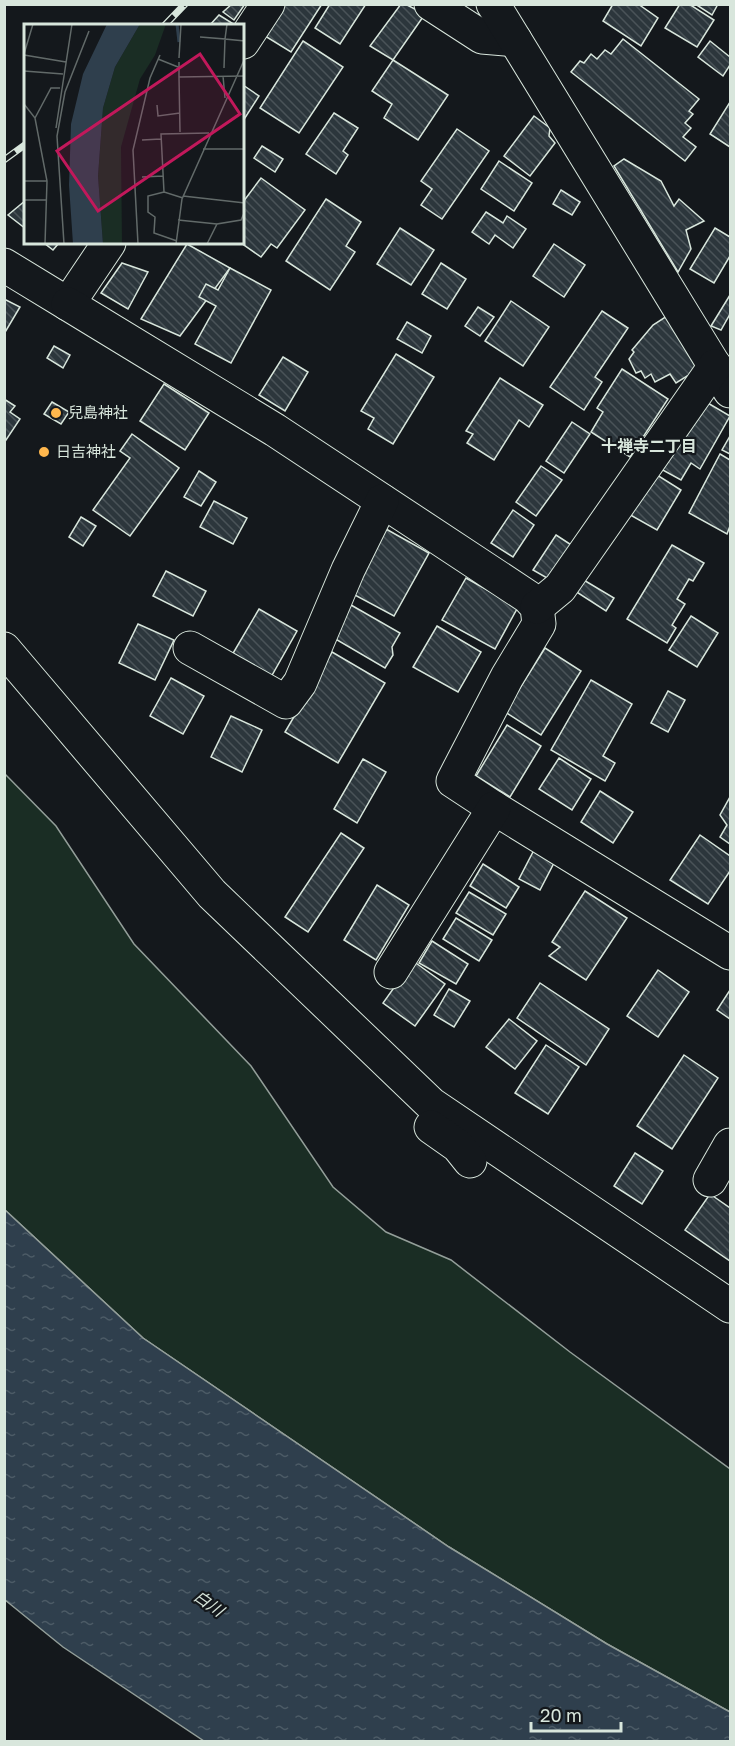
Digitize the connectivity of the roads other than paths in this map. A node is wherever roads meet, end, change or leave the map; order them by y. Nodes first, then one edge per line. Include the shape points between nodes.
1 (268, 4) edge
2 (430, 4) edge
3 (493, 4) edge
4 (244, 40) edge
5 (515, 40) junction
6 (108, 244) edge
7 (4, 265) edge
8 (68, 304) junction
9 (723, 378) edge
10 (382, 501) junction
11 (537, 606) junction
12 (190, 648) dead end
13 (4, 649) edge
14 (494, 808) junction
15 (730, 953) edge
16 (391, 972) dead end
17 (406, 1080) junction
18 (730, 1145) edge
19 (470, 1161) dead end
20 (710, 1180) dead end
21 (730, 1306) edge

1 - 4 street
2 - 5 street via 482,38
3 - 5 street
5 - 9 street
6 - 8 street
7 - 8 street
8 - 10 street via 275,430
9 - 11 street via 560,588
10 - 11 street
10 - 12 street via 300,683 286,702
11 - 14 street via 539,624 453,781
13 - 17 street via 212,894
14 - 15 street
14 - 16 street
17 - 19 street via 417,1118 458,1146
17 - 21 street via 431,1104
18 - 20 street

